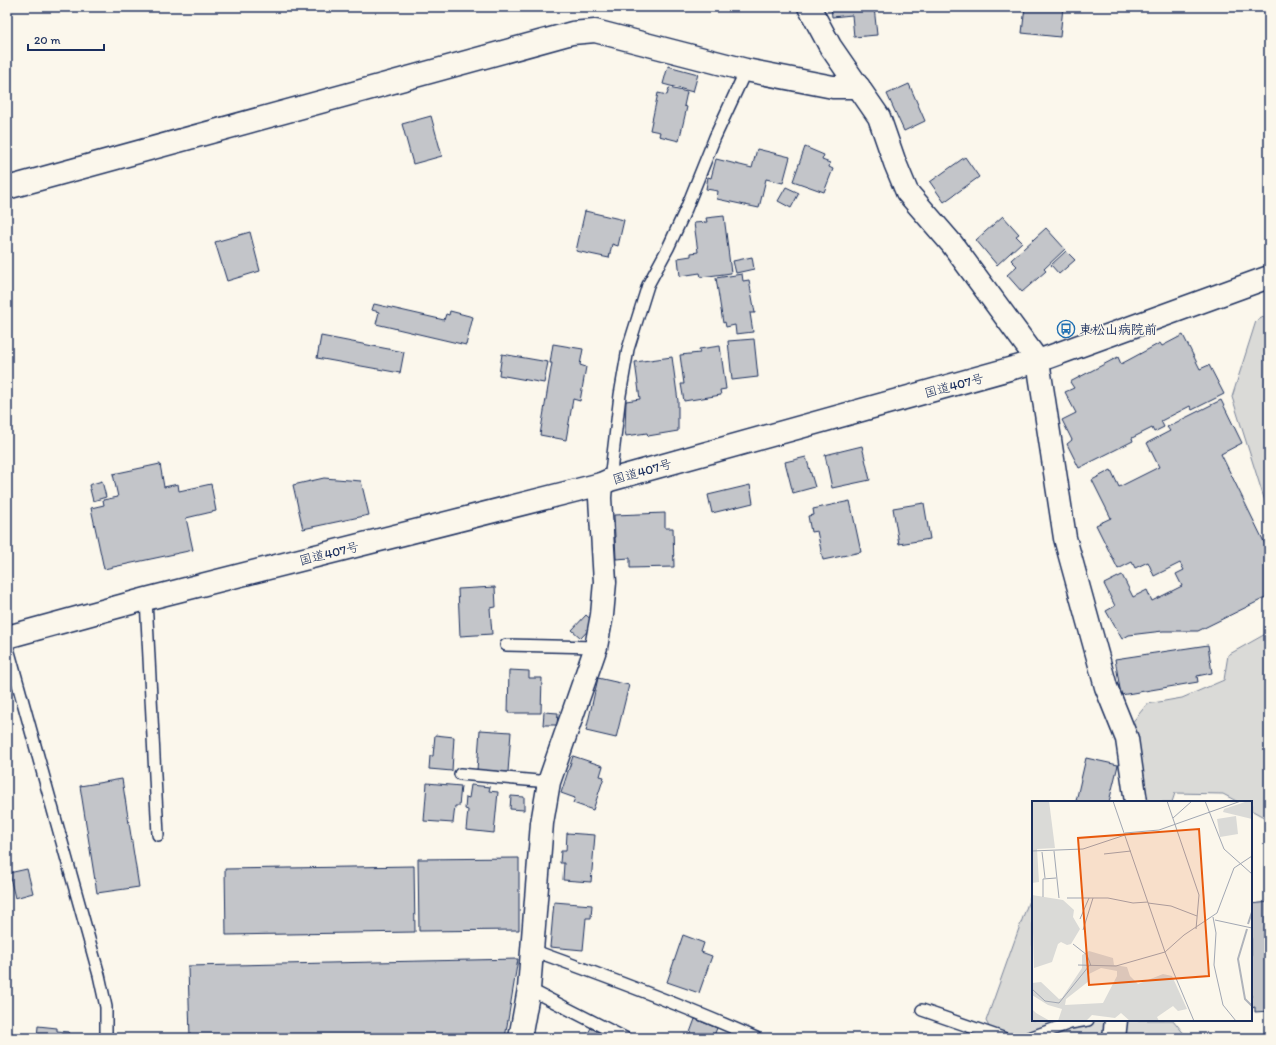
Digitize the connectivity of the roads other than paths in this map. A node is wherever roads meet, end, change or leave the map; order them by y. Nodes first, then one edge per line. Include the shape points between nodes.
1 (809, 7) edge
2 (746, 70) junction
3 (859, 87) junction
4 (7, 188) edge
5 (1269, 277) edge
6 (1038, 361) junction
7 (606, 482) junction
8 (146, 599) junction
9 (7, 638) edge
10 (506, 645) dead end
11 (596, 646) junction
12 (460, 774) dead end
13 (549, 782) junction
14 (1136, 801) edge
15 (158, 835) dead end
16 (532, 950) junction
17 (529, 989) junction
18 (922, 1010) dead end
19 (1082, 1021) edge
20 (106, 1038) edge
21 (520, 1038) edge
22 (625, 1038) edge
23 (756, 1038) edge
24 (1003, 1038) edge
25 (1029, 1038) edge

1 - 3 main road via 830,46
2 - 3 main road via 833,87
2 - 4 main road via 595,30 572,33
2 - 7 lane via 686,209 648,285 628,348
3 - 6 main road via 879,117 907,192 952,244
5 - 6 main road, 国道407号
6 - 7 main road, 国道407号
6 - 14 main road via 1065,538 1106,687 1127,739
7 - 8 main road, 国道407号
7 - 11 main road via 600,498 605,582
8 - 9 main road, 国道407号
8 - 15 lane
9 - 20 lane via 99,975 106,1007
10 - 11 lane
11 - 13 main road
12 - 13 lane
13 - 16 main road via 542,823
16 - 17 main road
16 - 23 lane via 624,983
17 - 21 main road
17 - 22 lane
18 - 24 lane
19 - 25 lane

